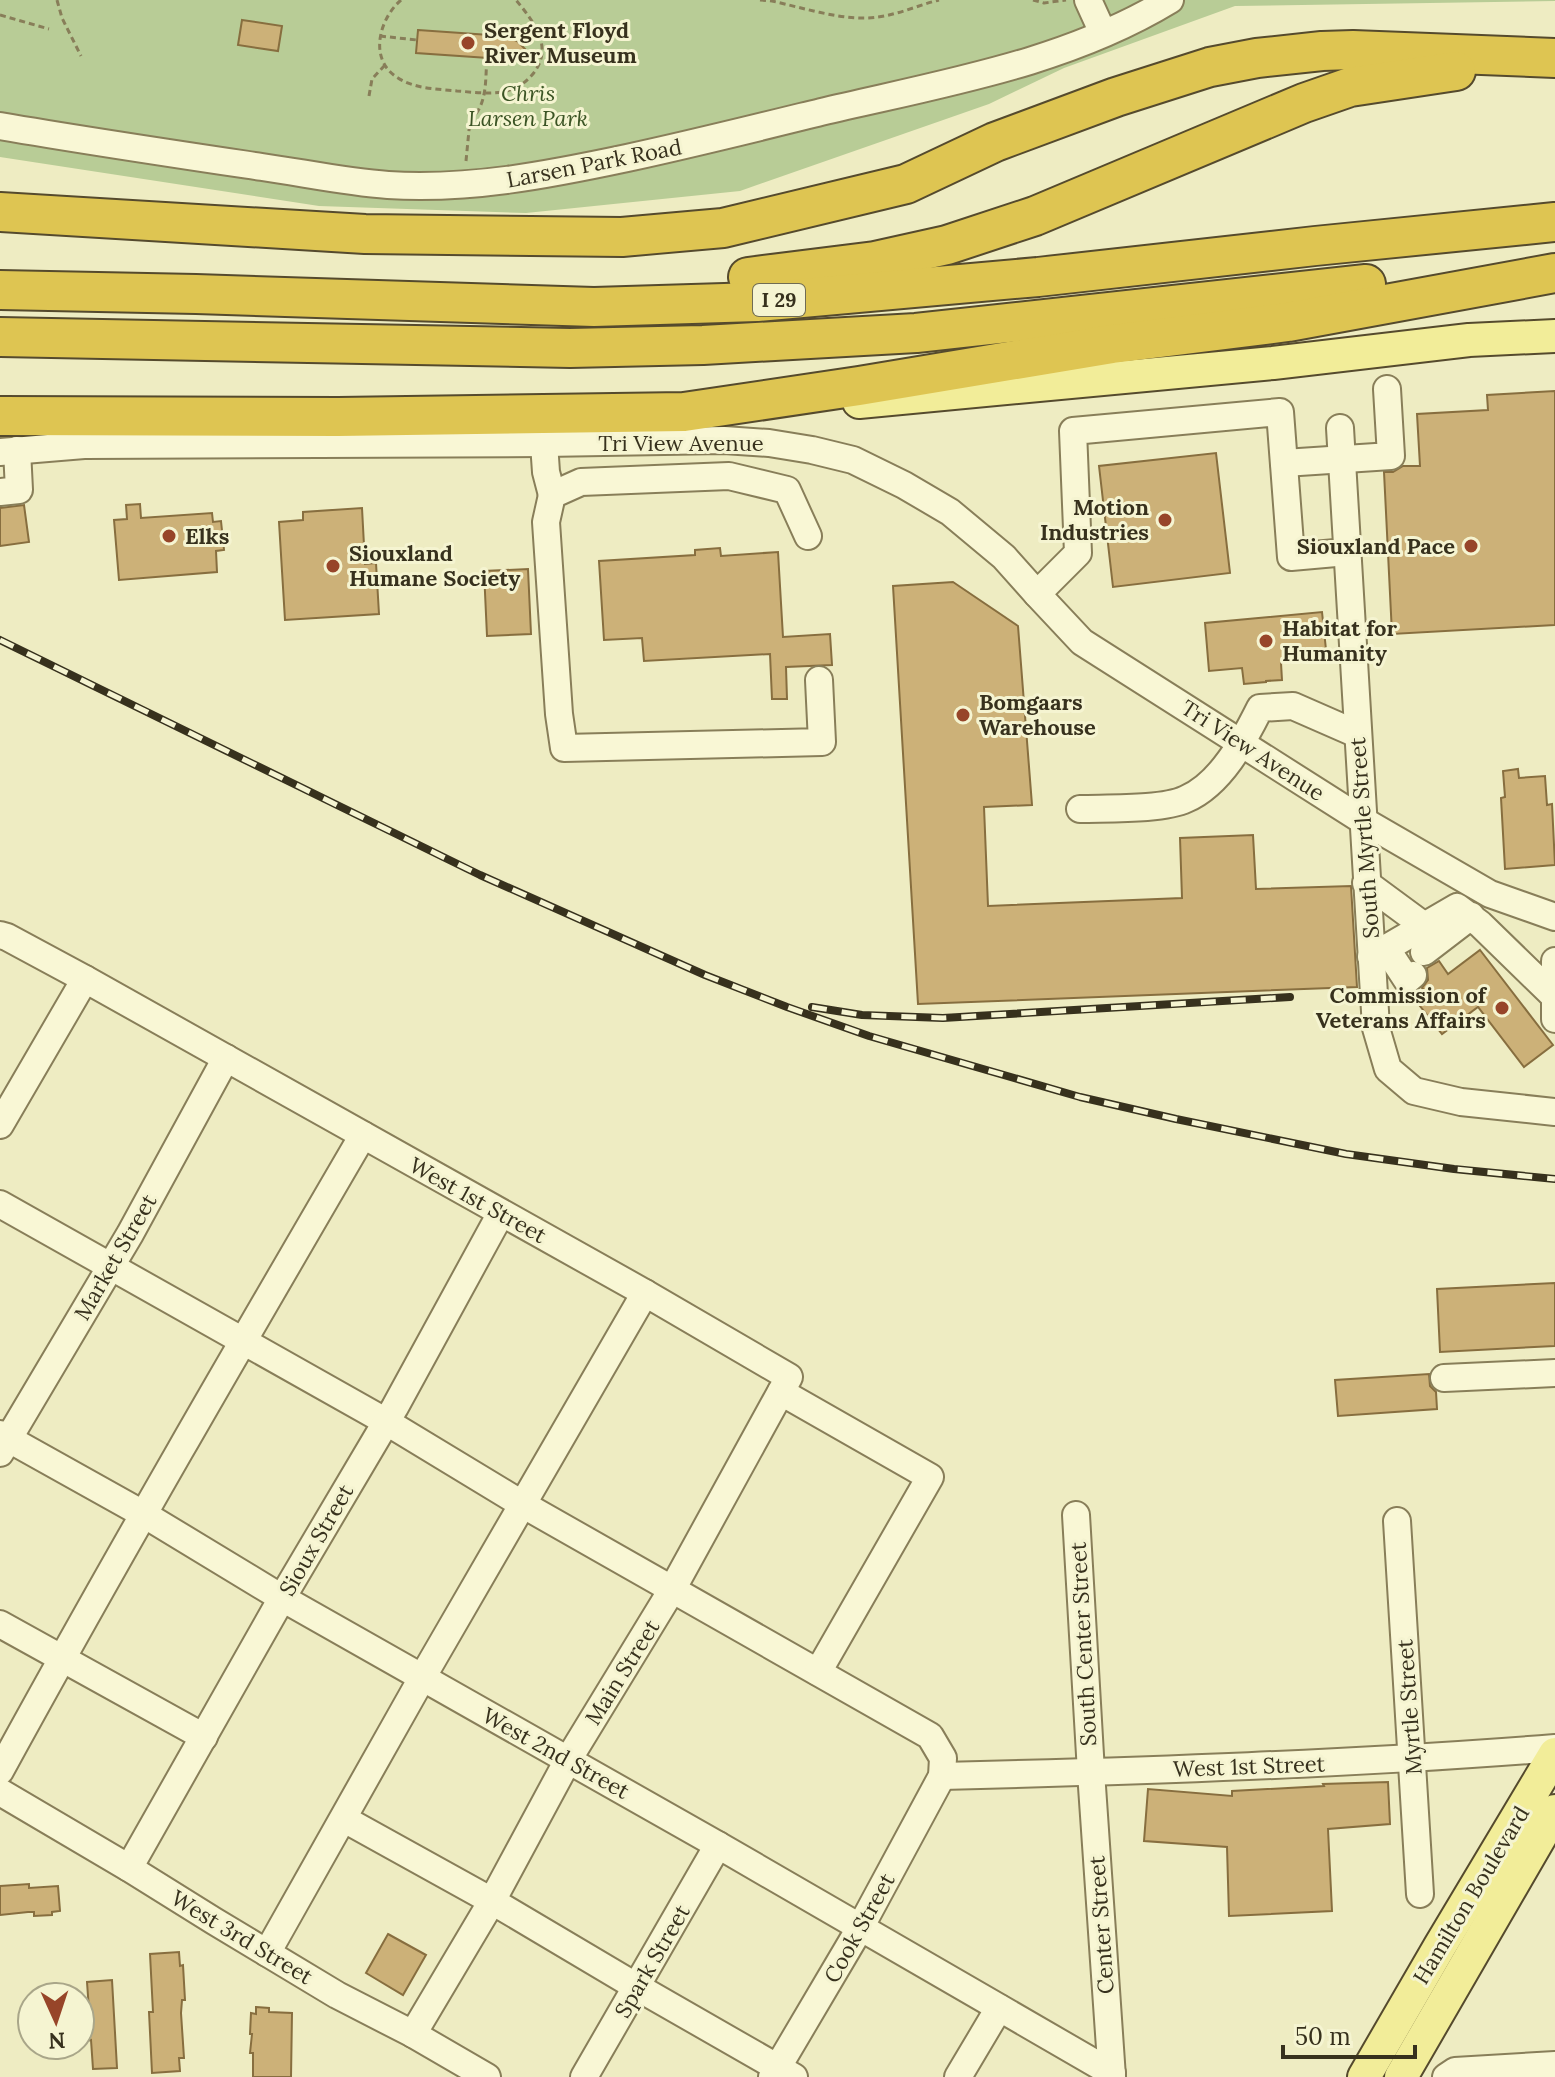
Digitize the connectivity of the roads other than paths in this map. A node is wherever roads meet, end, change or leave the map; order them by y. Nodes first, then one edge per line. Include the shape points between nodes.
1 (1088, 0) edge
2 (1170, 0) edge
3 (1103, 33) junction
4 (1555, 58) edge
5 (1555, 66) edge
6 (0, 126) edge
7 (0, 212) edge
8 (1555, 222) edge
9 (1555, 264) edge
10 (1555, 273) edge
11 (0, 290) edge
12 (196, 294) junction
13 (1555, 336) edge
14 (0, 337) edge
15 (1387, 389) dead end
16 (0, 395) edge
17 (684, 412) junction
18 (0, 416) edge
19 (338, 417) junction
20 (1340, 428) dead end
21 (544, 443) junction
22 (8, 451) edge
23 (1342, 460) junction
24 (1284, 463) junction
25 (0, 492) edge
26 (552, 495) junction
27 (808, 536) dead end
28 (1347, 552) junction
29 (1037, 594) junction
30 (819, 680) dead end
31 (1357, 734) junction
32 (1242, 743) junction
33 (1080, 809) dead end
34 (1362, 820) junction
35 (1366, 883) junction
36 (1555, 917) edge
37 (1476, 920) junction
38 (1423, 925) junction
39 (0, 935) edge
40 (1406, 960) junction
41 (1555, 961) edge
42 (85, 979) junction
43 (1555, 997) edge
44 (1555, 1019) edge
45 (226, 1058) junction
46 (1555, 1112) edge
47 (0, 1125) edge
48 (363, 1135) junction
49 (0, 1204) edge
50 (501, 1213) junction
51 (109, 1266) junction
52 (645, 1293) junction
53 (243, 1341) junction
54 (1555, 1373) edge
55 (1444, 1378) dead end
56 (781, 1392) junction
57 (385, 1421) junction
58 (3, 1442) edge
59 (522, 1504) junction
60 (145, 1515) junction
61 (1076, 1515) dead end
62 (1397, 1521) dead end
63 (673, 1588) junction
64 (282, 1598) junction
65 (0, 1624) edge
66 (62, 1658) junction
67 (818, 1672) junction
68 (422, 1678) junction
69 (204, 1737) junction
70 (1555, 1751) edge
71 (1412, 1759) junction
72 (568, 1760) junction
73 (0, 1771) edge
74 (1091, 1772) junction
75 (942, 1776) junction
76 (0, 1792) edge
77 (1555, 1811) edge
78 (344, 1819) junction
79 (718, 1845) junction
80 (129, 1868) junction
81 (1420, 1894) dead end
82 (492, 1901) junction
83 (860, 1928) junction
84 (267, 1953) junction
85 (637, 1987) junction
86 (999, 2008) junction
87 (413, 2034) junction
88 (1555, 2065) edge
89 (781, 2074) edge
90 (1112, 2075) edge
91 (487, 2077) edge
92 (584, 2077) edge
93 (958, 2077) edge
94 (1364, 2077) edge
95 (1401, 2077) edge
96 (1446, 2077) edge

1 - 3 street
2 - 3 street, Larsen Park Road
3 - 6 street, Larsen Park Road via 1002,68 694,143 545,176 471,185 387,185
4 - 7 highway via 1353,50 1210,67 995,142 906,184 723,228 622,237 365,234
5 - 12 highway via 1464,70 1350,87 1035,216 947,245 875,261 697,282 443,283
8 - 12 highway, I 29 via 757,302 594,307
9 - 14 highway, I 29 via 916,333 784,341 570,348
10 - 17 highway via 1288,322 1112,344
11 - 12 highway, I 29
13 - 17 main road via 1469,340 859,402
15 - 23 street via 1391,456
16 - 19 highway via 200,401
17 - 19 highway
18 - 19 highway
20 - 23 street, South Myrtle Street
21 - 22 street, Tri View Avenue via 84,445
21 - 26 street
21 - 29 street, Tri View Avenue via 724,440 853,460 950,512 1004,557
22 - 25 street via 19,490
23 - 24 street
23 - 28 street, South Myrtle Street
24 - 28 street via 1291,557
24 - 29 street via 1280,412 1073,431 1078,553
26 - 27 street via 581,482 729,476 787,490
26 - 30 street via 546,522 564,748 822,742
28 - 31 street, South Myrtle Street
29 - 32 street, Tri View Avenue via 1082,642
31 - 32 street via 1293,706 1260,708
31 - 34 street, South Myrtle Street
32 - 33 street via 1211,783 1186,800
32 - 34 street, Tri View Avenue
34 - 35 street, South Myrtle Street
34 - 36 street, Tri View Avenue via 1490,894
35 - 38 street
35 - 40 street, South Myrtle Street
37 - 38 street via 1457,907
37 - 40 street
37 - 43 street
38 - 40 street
39 - 42 street, West 1st Street
40 - 46 street, South Myrtle Street via 1376,1028 1388,1069 1414,1091
41 - 43 street
42 - 45 street, West 1st Street
42 - 47 street
43 - 44 street
45 - 48 street, West 1st Street
45 - 51 street, Market Street
48 - 50 street, West 1st Street
48 - 53 street
49 - 51 street
50 - 52 street, West 1st Street
50 - 57 street, Sioux Street
51 - 53 street
51 - 58 street, Market Street
52 - 56 street, West 1st Street via 789,1377
52 - 59 street
53 - 57 street
53 - 60 street
54 - 55 street
56 - 63 street, Main Street
56 - 67 street via 930,1477
57 - 59 street
57 - 64 street, Sioux Street
58 - 60 street, West 2nd Street
59 - 63 street
59 - 68 street
60 - 64 street, West 2nd Street
60 - 66 street
61 - 74 street, South Center Street
62 - 71 street, Myrtle Street
63 - 67 street
63 - 72 street, Main Street
64 - 68 street, West 2nd Street
64 - 69 street, Sioux Street
65 - 66 street
66 - 69 street
66 - 73 street
67 - 75 street via 930,1736 943,1758
68 - 72 street, West 2nd Street
68 - 78 street
69 - 80 street, Sioux Street
70 - 71 street, West 1st Street
70 - 94 main road, Hamilton Boulevard
71 - 74 street, West 1st Street
71 - 81 street, Myrtle Street
72 - 79 street, West 2nd Street
72 - 82 street, Main Street
74 - 75 street, West 1st Street
74 - 90 street, Center Street
75 - 83 street, Cook Street
76 - 80 street, West 3rd Street
77 - 95 main road, Hamilton Boulevard
78 - 82 street
78 - 84 street
79 - 83 street, West 2nd Street
79 - 85 street, Spark Street
80 - 84 street, West 3rd Street
82 - 85 street
82 - 87 street, Main Street
83 - 86 street, West 2nd Street
83 - 89 street, Cook Street
84 - 87 street, West 3rd Street
85 - 89 street
85 - 92 street, Spark Street
86 - 90 street, West 2nd Street
86 - 93 street
87 - 91 street, West 3rd Street
88 - 96 street via 1455,2071

